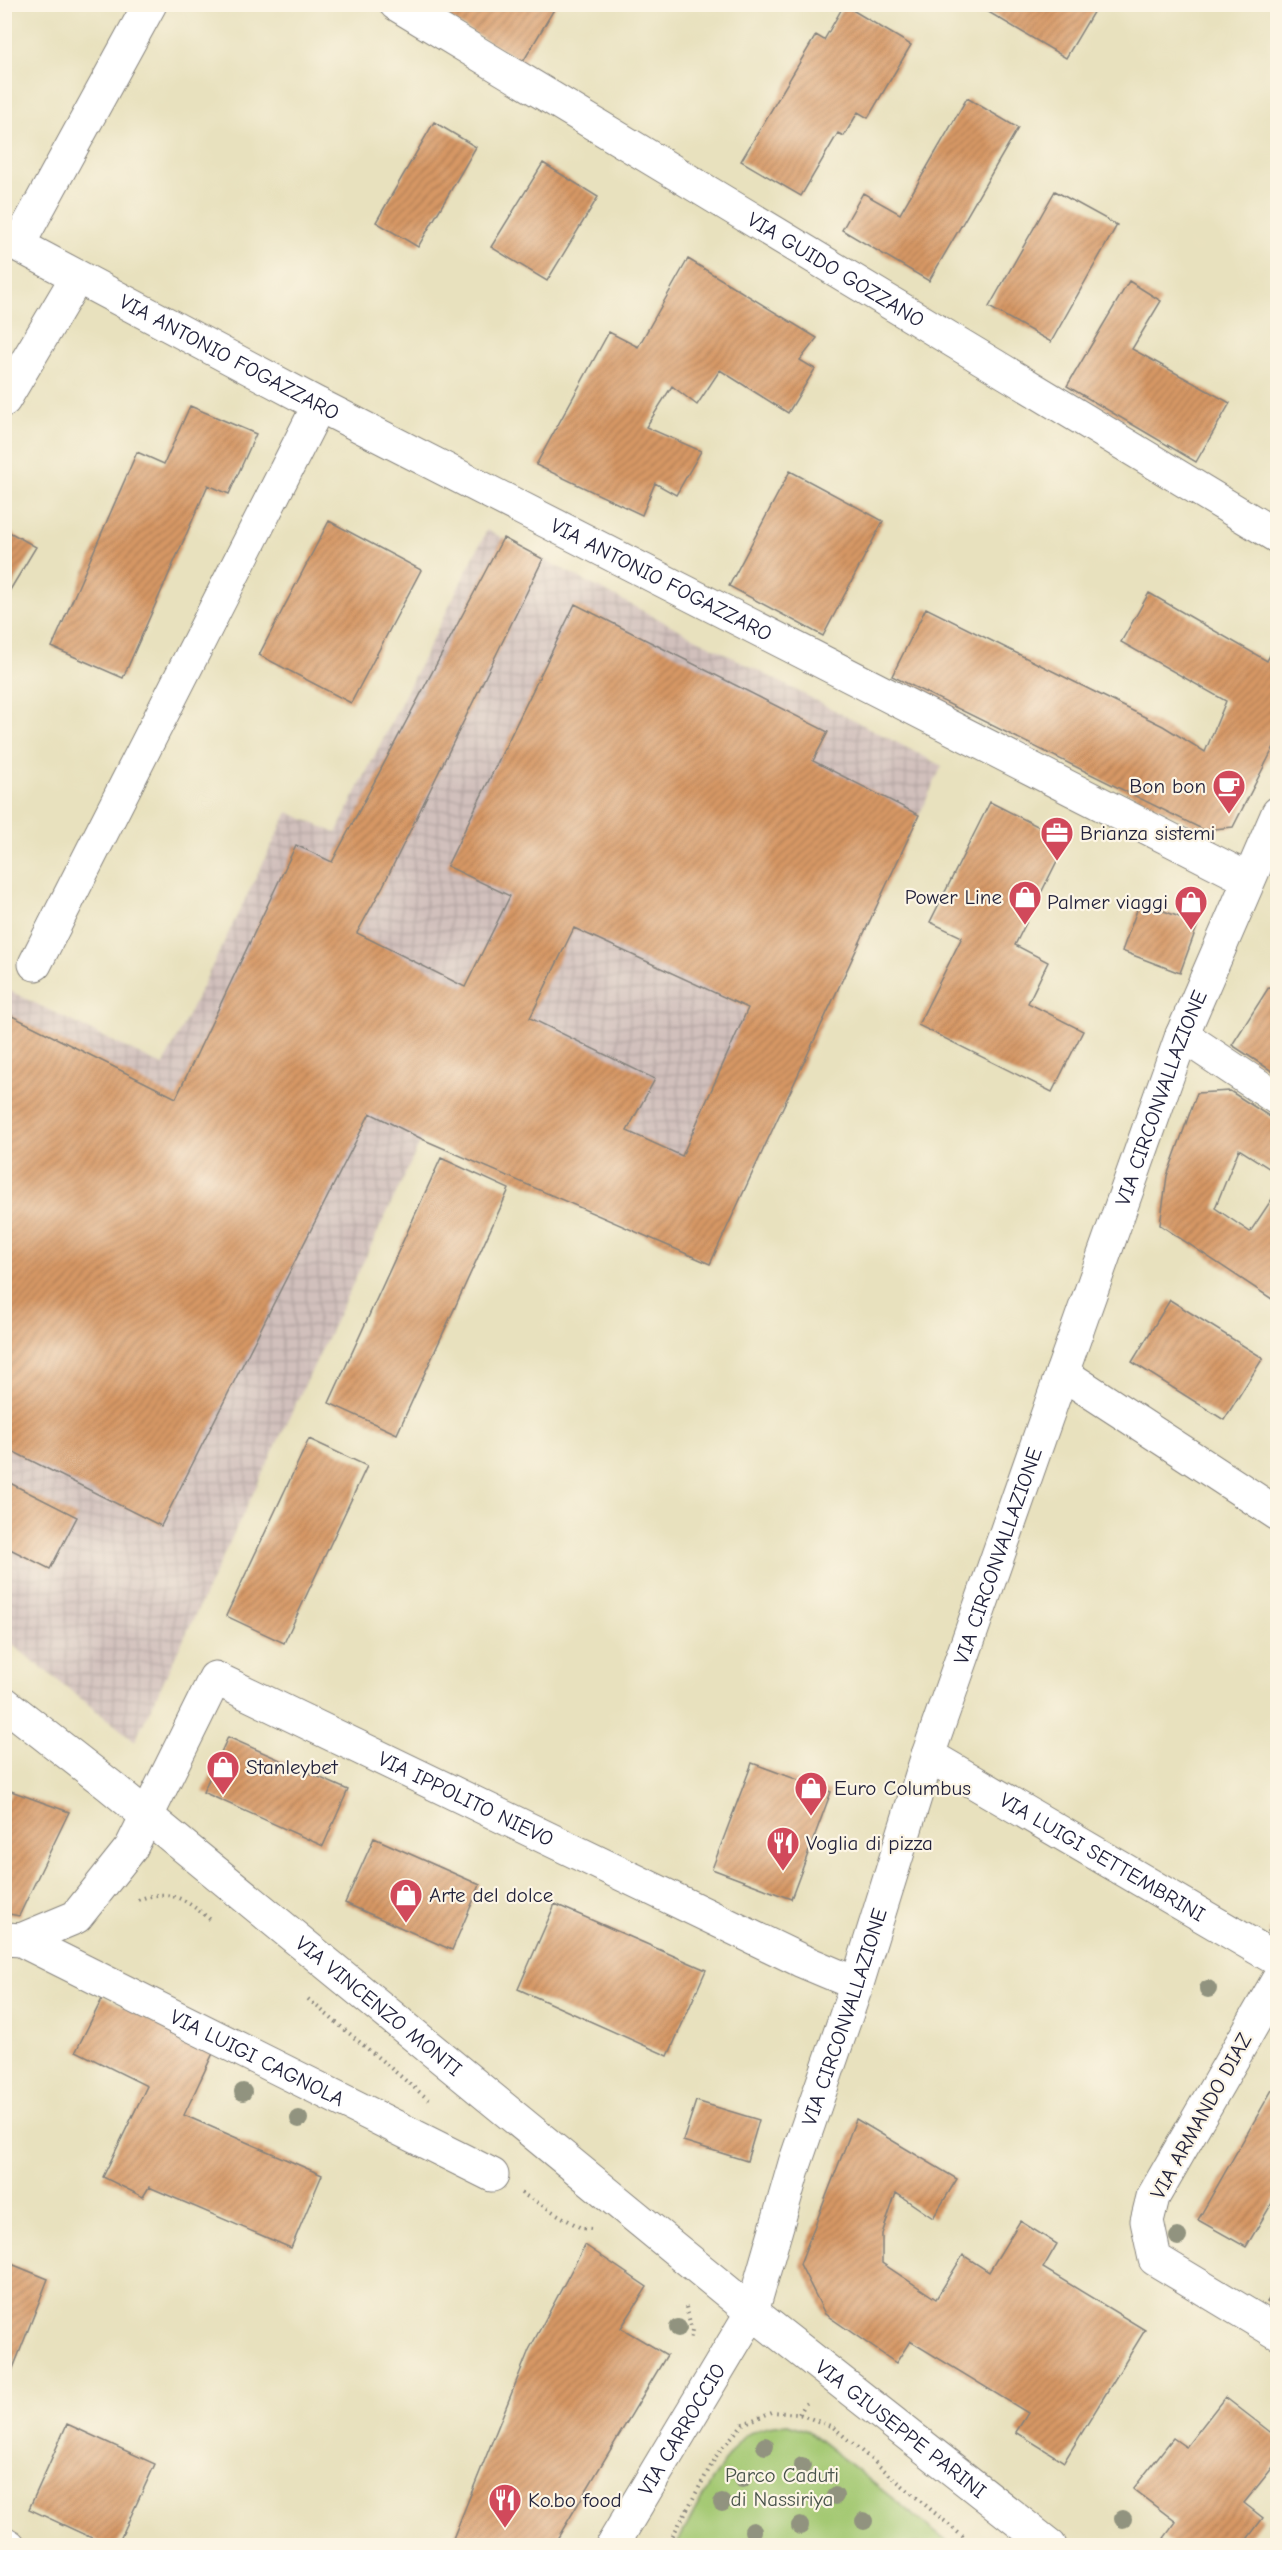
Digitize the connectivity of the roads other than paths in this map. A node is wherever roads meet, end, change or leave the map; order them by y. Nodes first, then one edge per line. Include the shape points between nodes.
1 (150, 4) edge
2 (396, 4) edge
3 (77, 277) junction
4 (4, 400) edge
5 (319, 405) junction
6 (1278, 537) edge
7 (1278, 813) edge
8 (1248, 879) junction
9 (35, 964) dead end
10 (1182, 1035) junction
11 (1278, 1099) edge
12 (1062, 1372) junction
13 (1278, 1514) edge
14 (4, 1703) edge
15 (928, 1755) junction
16 (146, 1815) junction
17 (13, 1939) edge
18 (1278, 1960) edge
19 (1278, 1980) edge
20 (857, 1984) junction
21 (492, 2175) road end
22 (752, 2312) junction
23 (1278, 2333) edge
24 (4, 2543) edge
25 (9, 2546) edge
26 (612, 2546) edge
27 (1050, 2546) edge

1 - 3 street, VIA ANTONIO FOGAZZARO via 18,245
2 - 6 street, VIA GUIDO GOZZANO
3 - 4 street
3 - 5 street, VIA ANTONIO FOGAZZARO
5 - 8 street, VIA ANTONIO FOGAZZARO
5 - 9 street
7 - 8 street, VIA CIRCONVALLAZIONE
8 - 10 street, VIA CIRCONVALLAZIONE
10 - 11 street
10 - 12 street, VIA CIRCONVALLAZIONE
12 - 13 street
12 - 15 street, VIA CIRCONVALLAZIONE
14 - 16 street, VIA VINCENZO MONTI
15 - 18 street, VIA LUIGI SETTEMBRINI
15 - 20 street, VIA CIRCONVALLAZIONE
16 - 17 street, VIA LUIGI CAGNOLA via 131,1848 76,1917
16 - 20 street, VIA IPPOLITO NIEVO via 215,1678
16 - 22 street, VIA VINCENZO MONTI
17 - 21 street, VIA LUIGI CAGNOLA
19 - 23 street, VIA ARMANDO DIAZ via 1152,2197 1147,2221 1155,2259
20 - 22 street, VIA CIRCONVALLAZIONE via 795,2163
22 - 26 street, VIA CARROCCIO
22 - 27 street, VIA GIUSEPPE PARINI
24 - 25 street

